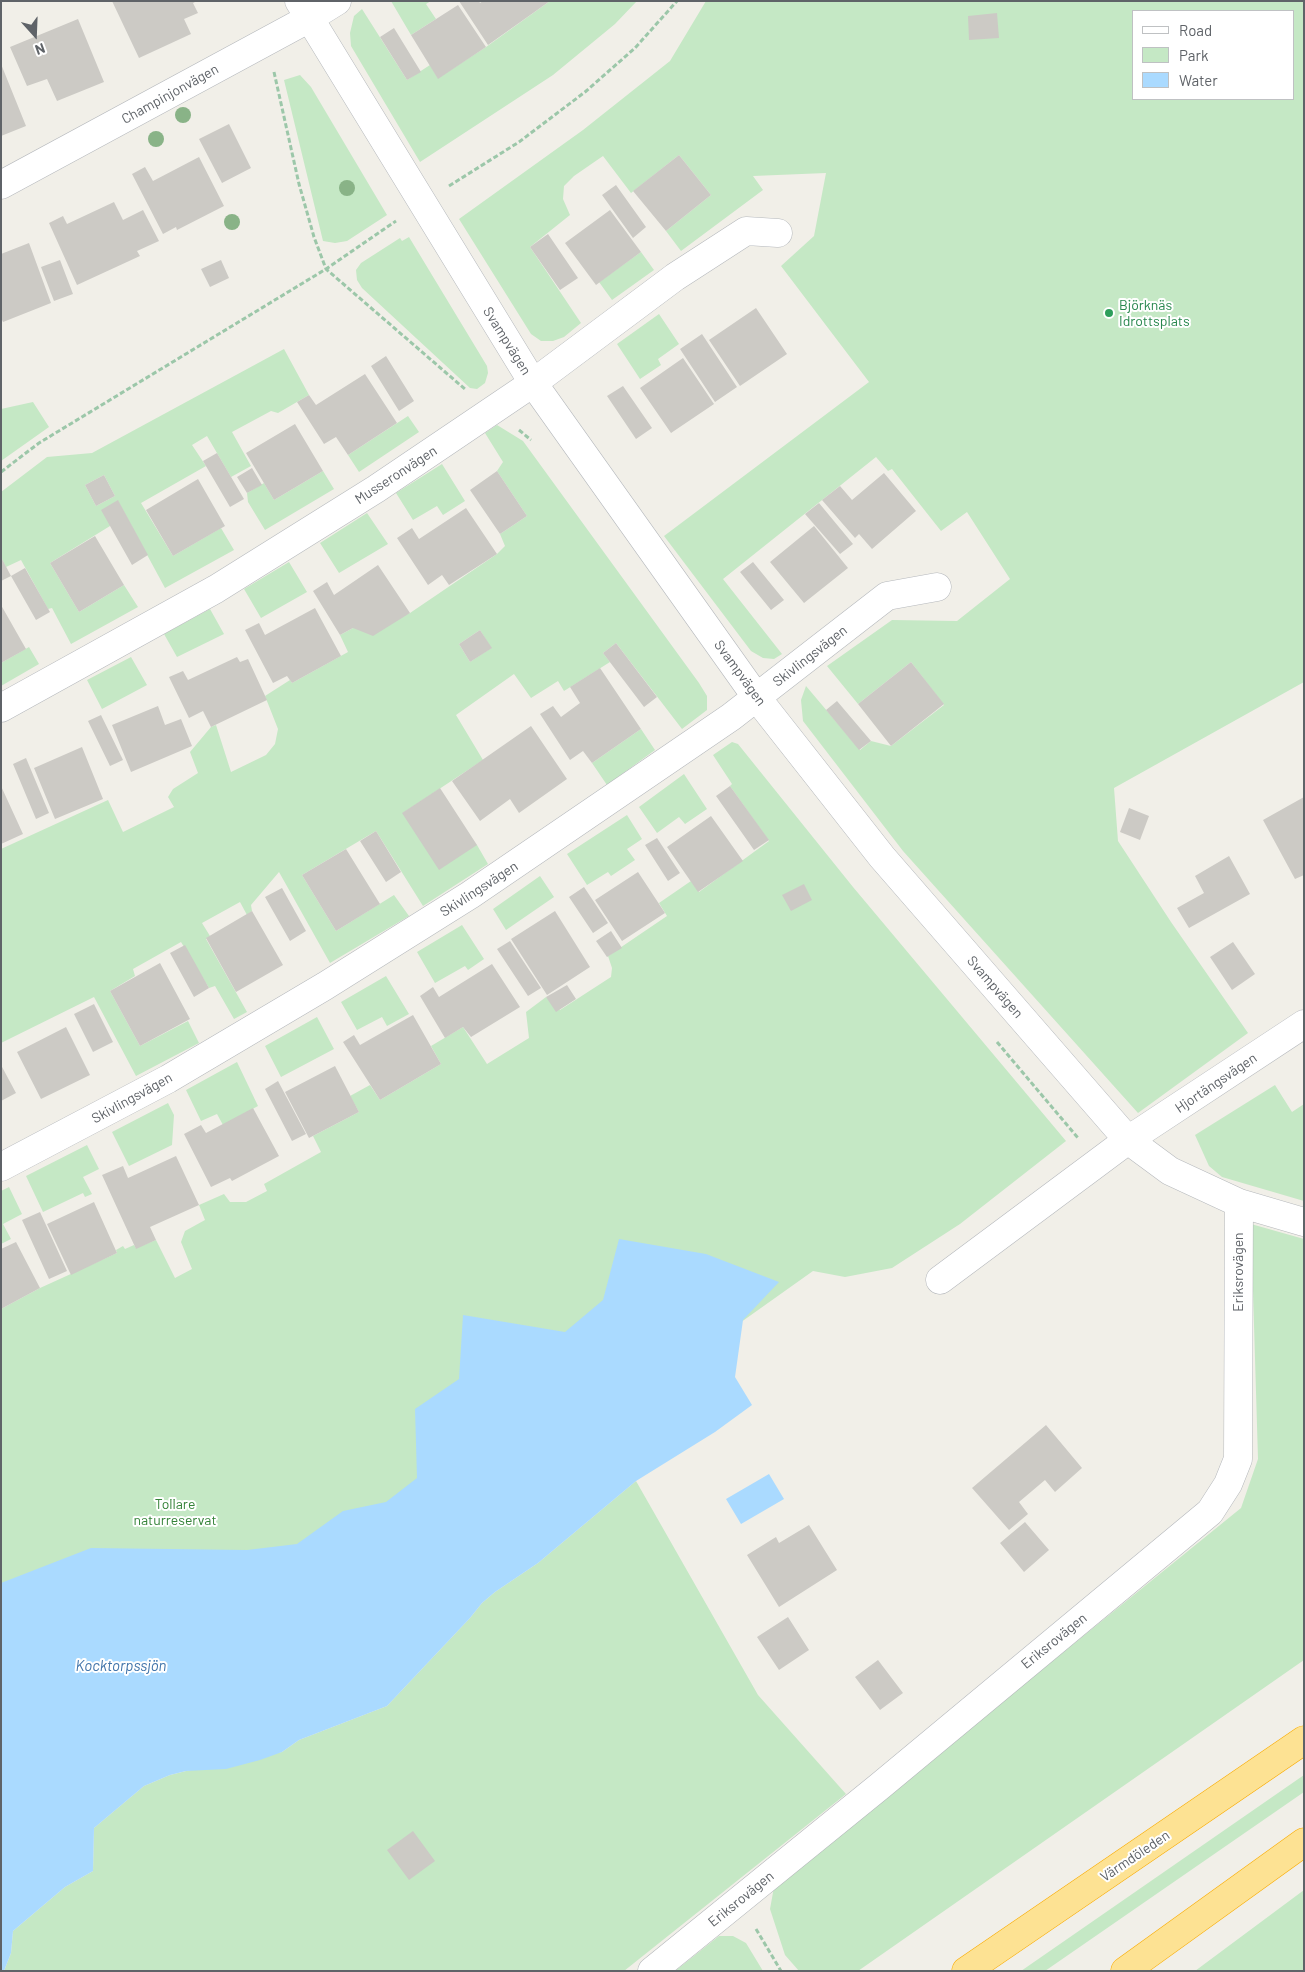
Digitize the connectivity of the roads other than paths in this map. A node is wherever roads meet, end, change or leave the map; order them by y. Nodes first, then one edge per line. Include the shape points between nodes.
1 (337, 1) edge
2 (304, 10) edge
3 (1, 185) edge
4 (778, 233) dead end
5 (533, 383) junction
6 (937, 587) dead end
7 (757, 698) junction
8 (1, 708) edge
9 (1304, 1024) edge
10 (1128, 1140) junction
11 (1, 1167) edge
12 (1239, 1203) junction
13 (1304, 1222) edge
14 (940, 1280) dead end
15 (1304, 1740) edge
16 (1304, 1842) edge
17 (652, 1971) edge
18 (966, 1971) edge
19 (1125, 1971) edge

1 - 2 street, Champinjonvägen
2 - 3 street, Champinjonvägen via 270,39
2 - 5 street, Svampvägen
4 - 5 street, Musseronvägen via 746,231 675,277
5 - 7 street, Svampvägen
5 - 8 street, Musseronvägen via 376,489 216,589
6 - 7 street, Skivlingsvägen via 887,596
7 - 10 street, Svampvägen via 882,857
7 - 11 street, Skivlingsvägen via 519,863 341,976 161,1082
9 - 10 street, Hjortängsvägen
10 - 12 street, Svampvägen via 1170,1171
10 - 14 street, Hjortängsvägen
12 - 13 street, Svampvägen
12 - 17 street, Eriksrovägen via 1238,1459 1228,1484 1210,1512
15 - 18 highway, Värmdöleden
16 - 19 highway

